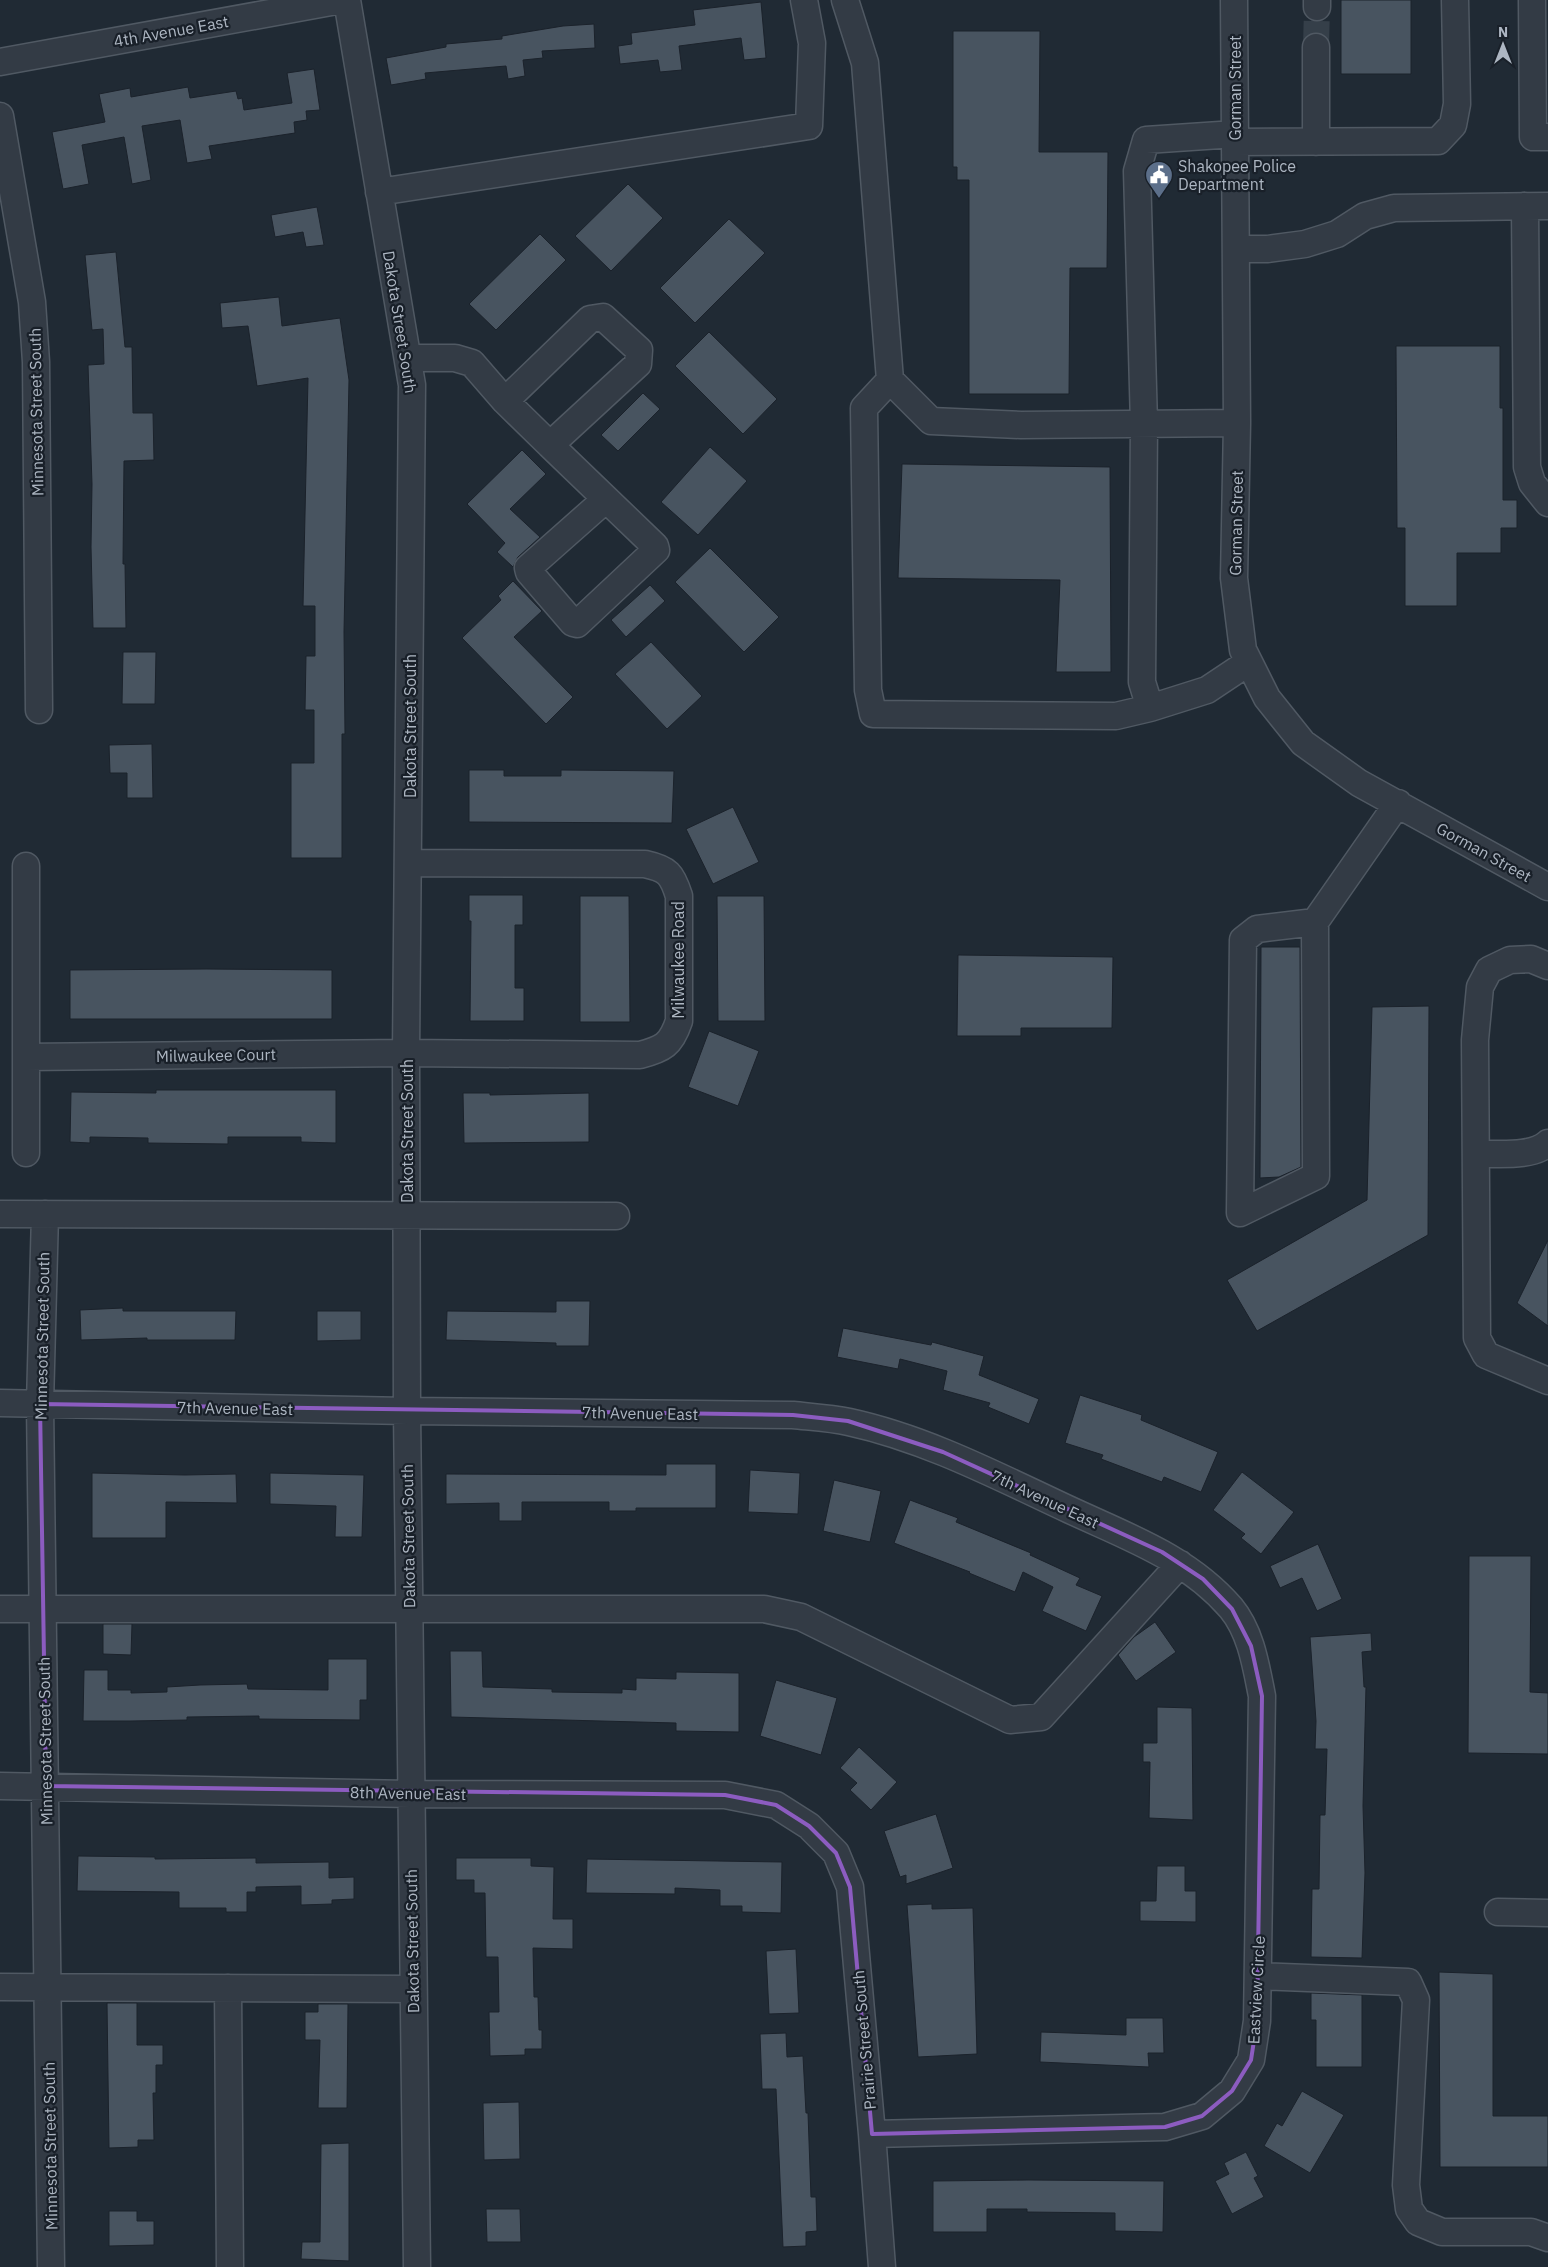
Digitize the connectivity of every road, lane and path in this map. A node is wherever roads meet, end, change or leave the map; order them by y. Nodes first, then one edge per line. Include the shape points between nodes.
1 (342, 0) edge
2 (347, 0) edge
3 (804, 0) edge
4 (845, 0) edge
5 (1234, 0) edge
6 (1455, 0) edge
7 (1532, 0) edge
8 (1316, 47) tunnel mouth
9 (0, 62) edge
10 (0, 116) edge
11 (1548, 137) edge
12 (1235, 138) junction
13 (1316, 142) junction
14 (379, 192) junction
15 (1537, 206) edge
16 (1236, 249) junction
17 (408, 358) junction
18 (890, 380) junction
19 (505, 400) junction
20 (1237, 423) junction
21 (1144, 424) junction
22 (550, 445) junction
23 (606, 499) junction
24 (1548, 503) edge
25 (1249, 662) junction
26 (1150, 708) junction
27 (39, 710) dead end
28 (1398, 803) junction
29 (409, 863) junction
30 (26, 866) dead end
31 (1548, 887) edge
32 (1315, 922) junction
33 (1548, 966) edge
34 (406, 1053) junction
35 (26, 1057) junction
36 (1548, 1143) edge
37 (26, 1153) dead end
38 (1476, 1154) junction
39 (0, 1214) edge
40 (45, 1214) junction
41 (407, 1215) junction
42 (616, 1216) dead end
43 (1548, 1381) edge
44 (0, 1403) edge
45 (40, 1404) junction
46 (407, 1411) junction
47 (1180, 1564) junction
48 (409, 1608) junction
49 (0, 1609) edge
50 (43, 1610) junction
51 (1232, 1610) joint
52 (0, 1786) edge
53 (46, 1786) junction
54 (410, 1794) junction
55 (809, 1826) joint
56 (1498, 1912) dead end
57 (1548, 1913) edge
58 (1258, 1976) junction
59 (0, 1987) edge
60 (48, 1987) junction
61 (228, 1988) junction
62 (413, 1989) junction
63 (872, 2134) junction
64 (1548, 2238) edge
65 (51, 2267) edge
66 (230, 2267) edge
67 (417, 2267) edge
68 (882, 2267) edge

1 - 9 street, 4th Avenue East
2 - 14 street, Dakota Street South
3 - 14 street via 812,42 810,126
4 - 18 street via 865,64
5 - 12 street, Gorman Street
6 - 13 street via 1457,104 1453,125 1438,141
7 - 11 street via 1533,137
8 - 13 street
10 - 27 street, Minnesota Street South via 32,302 35,345
12 - 13 street
12 - 16 street, Gorman Street
12 - 21 street via 1146,140 1137,171
14 - 17 street, Dakota Street South
15 - 16 street via 1394,208 1365,216 1337,234 1305,244
15 - 24 street via 1527,467 1532,483
16 - 20 street, Gorman Street
17 - 19 street via 455,358 472,363
17 - 29 street, Dakota Street South via 412,385
18 - 21 street via 931,422
18 - 26 street via 864,408 868,690 874,714 1116,716
19 - 22 street
19 - 22 street via 590,319 603,317 639,350 638,364
20 - 21 street
20 - 25 street, Gorman Street via 1234,578 1243,650
21 - 26 street via 1142,682
22 - 23 street
23 - 23 street via 656,550 577,624 572,623 528,568
25 - 26 street via 1207,690
25 - 28 street, Gorman Street via 1267,698 1303,743 1359,783
28 - 31 street, Gorman Street
28 - 32 street
29 - 34 street, Dakota Street South
29 - 34 street, Milwaukee Road via 645,864 663,868 674,880 679,896 679,1021 674,1037 660,1049 640,1055
30 - 35 street
32 - 32 street via 1257,929 1243,940 1240,1212 1316,1176
33 - 38 street via 1530,959 1510,960 1489,970 1480,987 1475,1040
34 - 35 street, Milwaukee Court
34 - 41 street, Dakota Street South
35 - 37 street
36 - 38 street via 1527,1152
38 - 43 street via 1477,1338 1486,1355
39 - 40 street
40 - 41 street
40 - 45 street, Minnesota Street South
41 - 42 street
41 - 46 street, Dakota Street South
44 - 45 street, 7th Avenue East
45 - 46 street, 7th Avenue East
45 - 50 street, Minnesota Street South
46 - 47 street, 7th Avenue East via 793,1415 848,1422 943,1452 1162,1552
46 - 48 street, Dakota Street South
47 - 48 street via 1041,1717 1010,1720 801,1617 764,1609
47 - 51 street, 7th Avenue East via 1203,1579
48 - 50 street
48 - 54 street, Dakota Street South
49 - 50 street
50 - 53 street, Minnesota Street South
51 - 58 street, Eastview Circle via 1252,1646 1262,1696
52 - 53 street, 8th Avenue East
53 - 54 street, 8th Avenue East
53 - 60 street, Minnesota Street South
54 - 55 street, 8th Avenue East via 725,1795 776,1805
54 - 62 street, Dakota Street South
55 - 63 street, Prairie Street South via 836,1853 850,1887
56 - 57 street
58 - 63 street, Eastview Circle via 1252,2060 1232,2091 1202,2116 1165,2127
58 - 64 street via 1408,1982 1416,2000 1406,2186 1409,2209 1418,2222 1442,2232 1530,2232
59 - 60 street
60 - 61 street
60 - 65 street, Minnesota Street South
61 - 62 street
61 - 66 street
62 - 67 street, Dakota Street South
63 - 68 street, Prairie Street South

